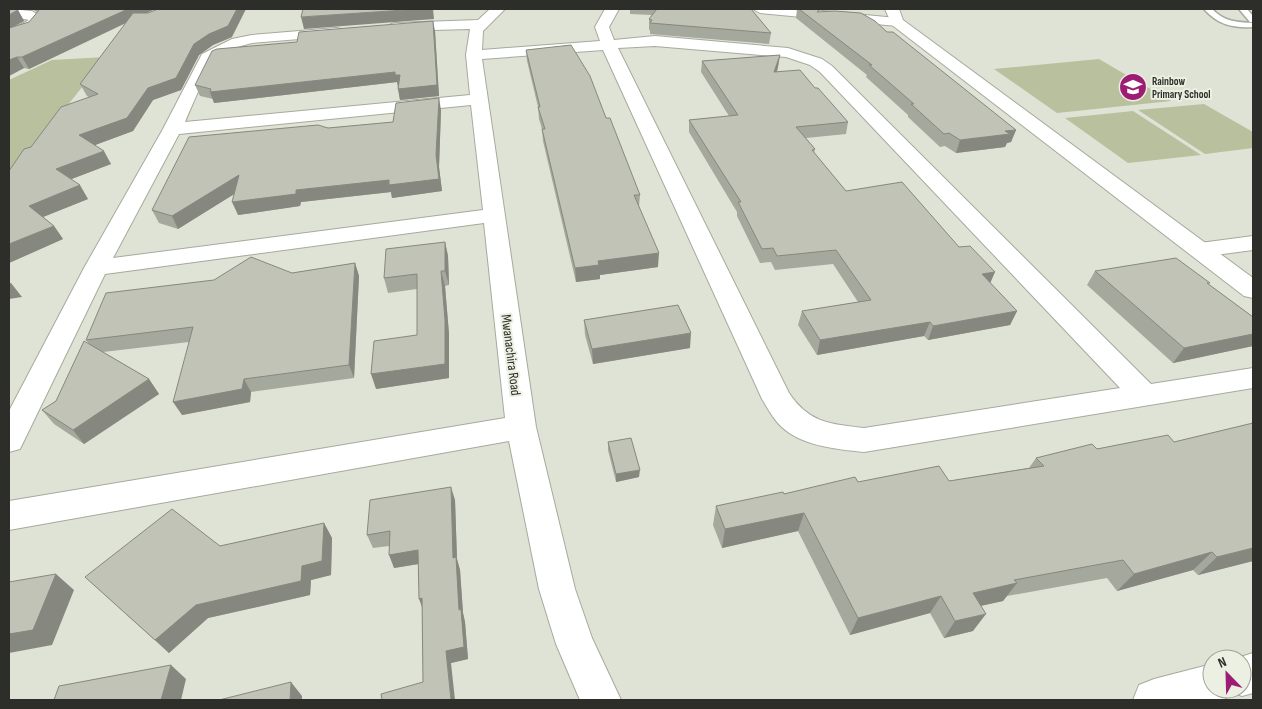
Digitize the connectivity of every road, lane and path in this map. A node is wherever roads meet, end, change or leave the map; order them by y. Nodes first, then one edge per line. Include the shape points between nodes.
1 (612, 9) edge
2 (760, 9) edge
3 (1208, 9) edge
4 (1243, 9) edge
5 (9, 12) edge
6 (894, 15) edge
7 (489, 16) edge
8 (1253, 20) edge
9 (1253, 25) edge
10 (380, 29) edge
11 (350, 31) edge
12 (9, 36) edge
13 (608, 45) junction
14 (474, 55) junction
15 (478, 99) junction
16 (172, 129) junction
17 (493, 215) junction
18 (1253, 243) edge
19 (1200, 250) junction
20 (96, 268) junction
21 (1253, 290) edge
22 (1253, 378) edge
23 (1146, 396) junction
24 (521, 427) junction
25 (9, 440) edge
26 (9, 516) edge
27 (1202, 687) edge
28 (602, 700) edge
29 (1154, 700) edge

1 - 13 street via 602,27
2 - 6 street
3 - 9 lane via 1224,23
4 - 8 lane
5 - 12 street via 37,19 28,28
6 - 19 street
7 - 10 street
7 - 14 street, Mwanachira Road via 476,30
11 - 16 street via 252,39 219,50 208,57
13 - 14 street
13 - 23 street via 671,42 788,53 816,62
13 - 23 street via 788,416 808,429 864,440
14 - 15 street, Mwanachira Road
15 - 16 street
15 - 17 street, Mwanachira Road
16 - 20 street
17 - 20 street
17 - 24 street, Mwanachira Road
18 - 19 street
19 - 21 street
20 - 25 street
22 - 23 street
24 - 26 street
24 - 28 street, Mwanachira Road via 557,589 575,644
27 - 29 street

